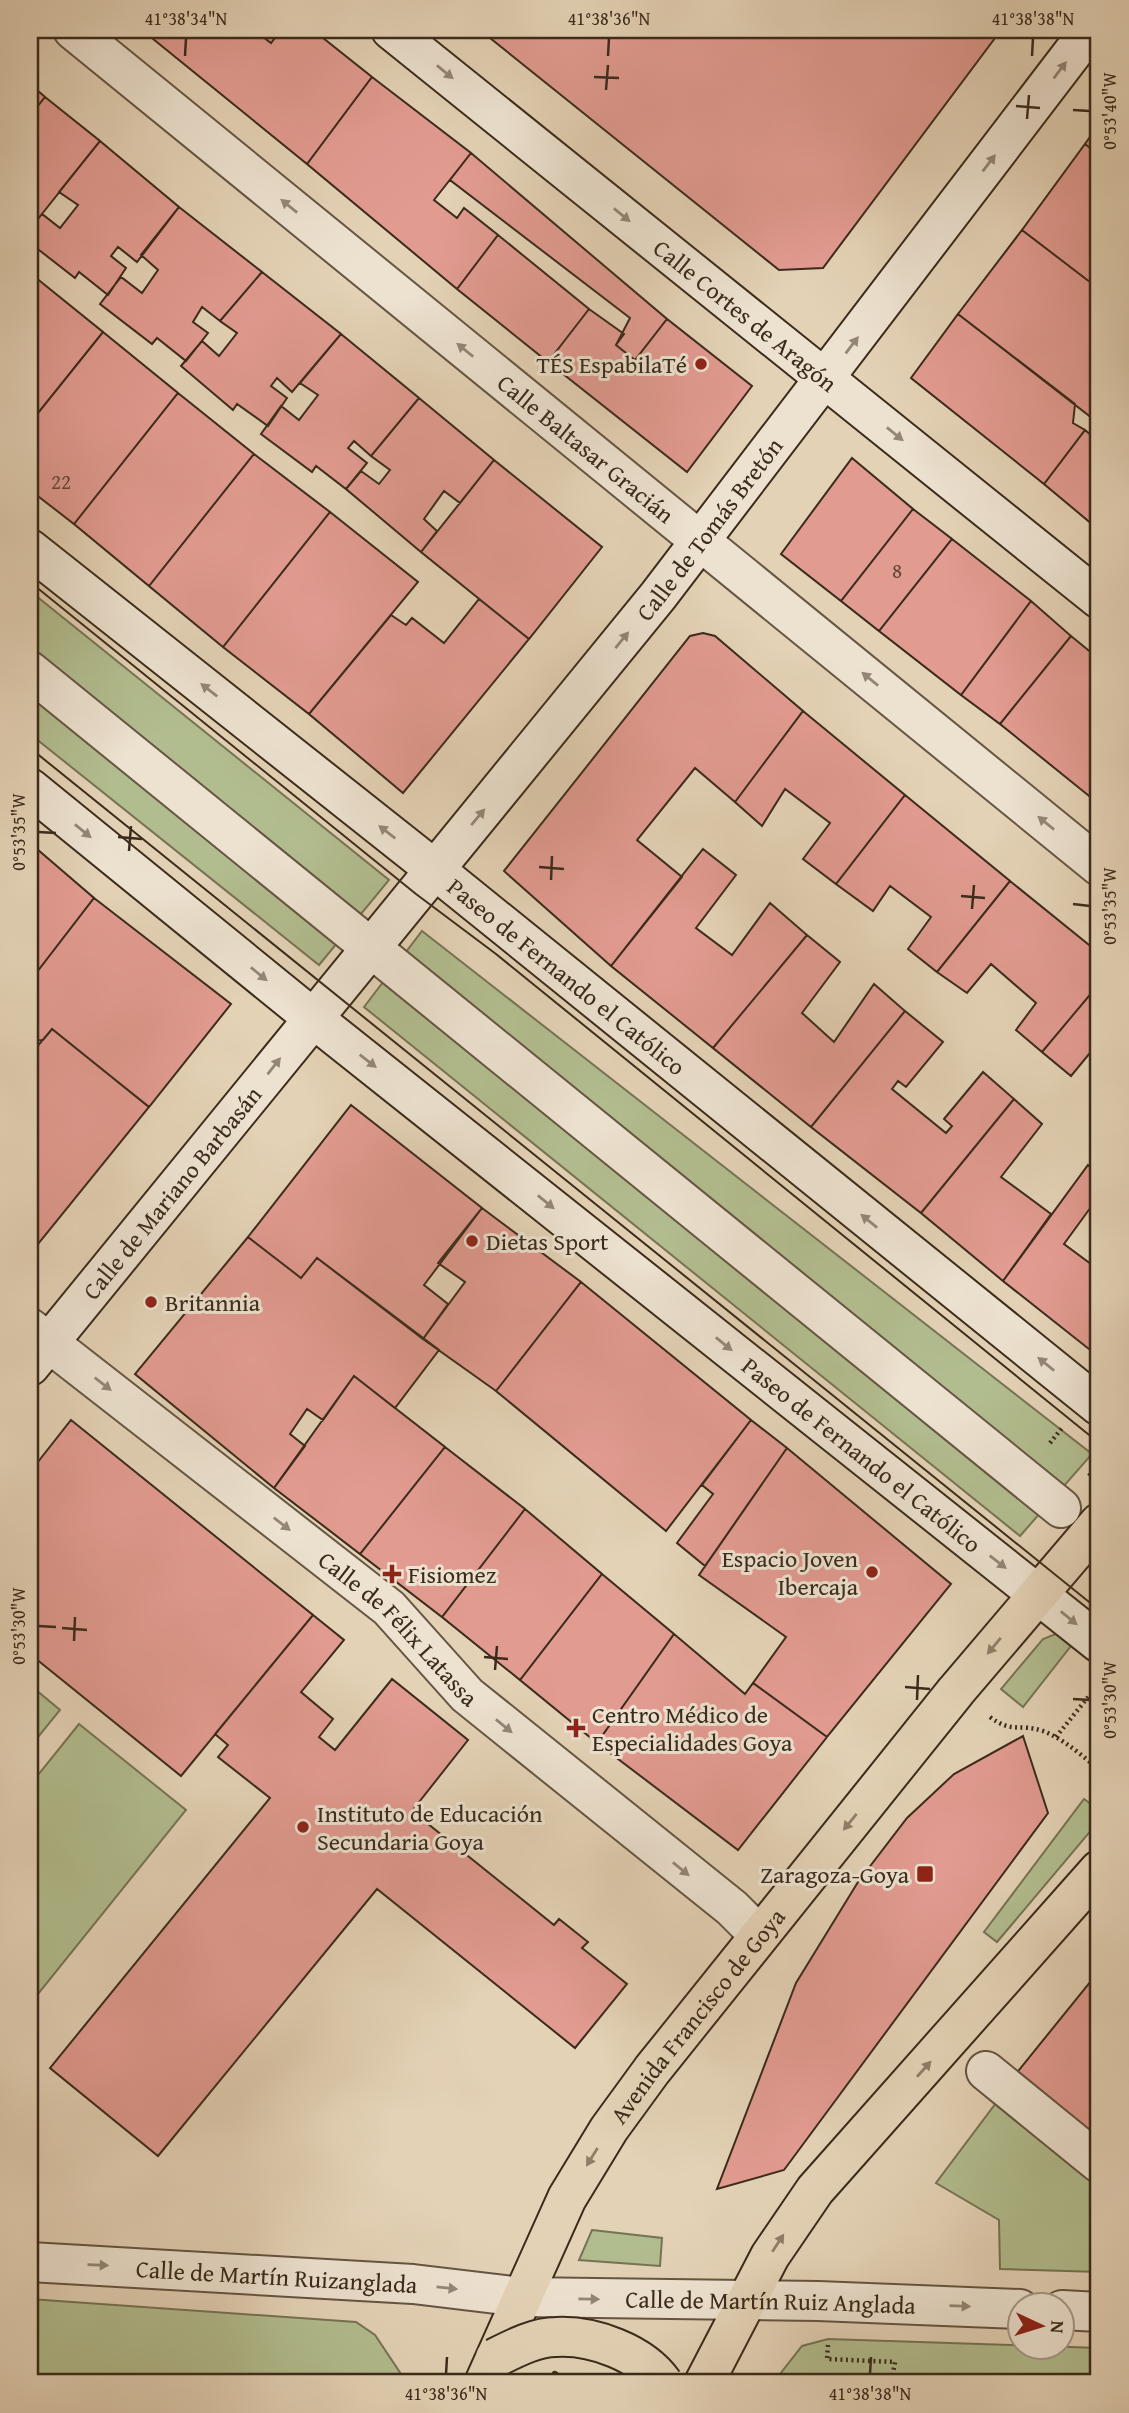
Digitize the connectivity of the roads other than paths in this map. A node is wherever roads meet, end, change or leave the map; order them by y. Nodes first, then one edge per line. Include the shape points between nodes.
1 (73, 30) edge
2 (391, 30) edge
3 (1090, 30) edge
4 (826, 378) junction
5 (700, 541) junction
6 (30, 549) edge
7 (1099, 600) edge
8 (30, 671) edge
9 (30, 788) edge
10 (1099, 866) edge
11 (434, 869) junction
12 (372, 948) junction
13 (314, 1018) junction
14 (36, 1346) edge
15 (1099, 1406) edge
16 (1061, 1508) dead end
17 (1099, 1522) edge
18 (1038, 1594) junction
19 (1099, 1643) edge
20 (1099, 1870) edge
21 (759, 1935) junction
22 (986, 2071) dead end
23 (1099, 2163) edge
24 (30, 2262) edge
25 (744, 2302) junction
26 (1006, 2308) edge
27 (1076, 2311) edge
28 (1099, 2312) edge
29 (502, 2343) edge
30 (707, 2375) edge
31 (663, 2383) edge

5 -> 1 street, Calle Baltasar Gracián
2 -> 4 street, Calle Cortes de Aragón
4 -> 3 street, Calle de Tomás Bretón
4 - 5 street, Calle de Tomás Bretón
4 -> 7 street, Calle Cortes de Aragón
10 -> 5 street, Calle Baltasar Gracián
11 -> 5 street, Calle de Tomás Bretón
11 -> 6 street, Paseo de Fernando el Católico
8 - 12 street
9 -> 13 street, Paseo de Fernando el Católico
11 - 12 street, Calle de Tomás Bretón
15 -> 11 street, Paseo de Fernando el Católico
12 - 13 street, Calle de Tomás Bretón
12 - 16 street
14 -> 13 street, Calle de Mariano Barbasán
13 -> 18 street, Paseo de Fernando el Católico
14 -> 21 street, Calle de Félix Latassa via 389,1608 467,1695 732,1908
17 - 18 main road, Avenida Francisco de Goya
18 -> 19 street, Paseo de Fernando el Católico
18 -> 21 main road, Avenida Francisco de Goya
25 -> 20 main road via 816,2190
21 -> 29 main road, Avenida Francisco de Goya via 609,2129 567,2198
22 - 23 street
24 -> 29 street, Calle de Martín Ruizanglada via 413,2284
25 -> 26 street, Calle de Martín Ruiz Anglada
29 -> 25 street, Calle de Martín Ruiz Anglada
25 - 30 main road
27 - 28 street
29 - 31 main road, bridge via 556,2336 597,2342 643,2362

